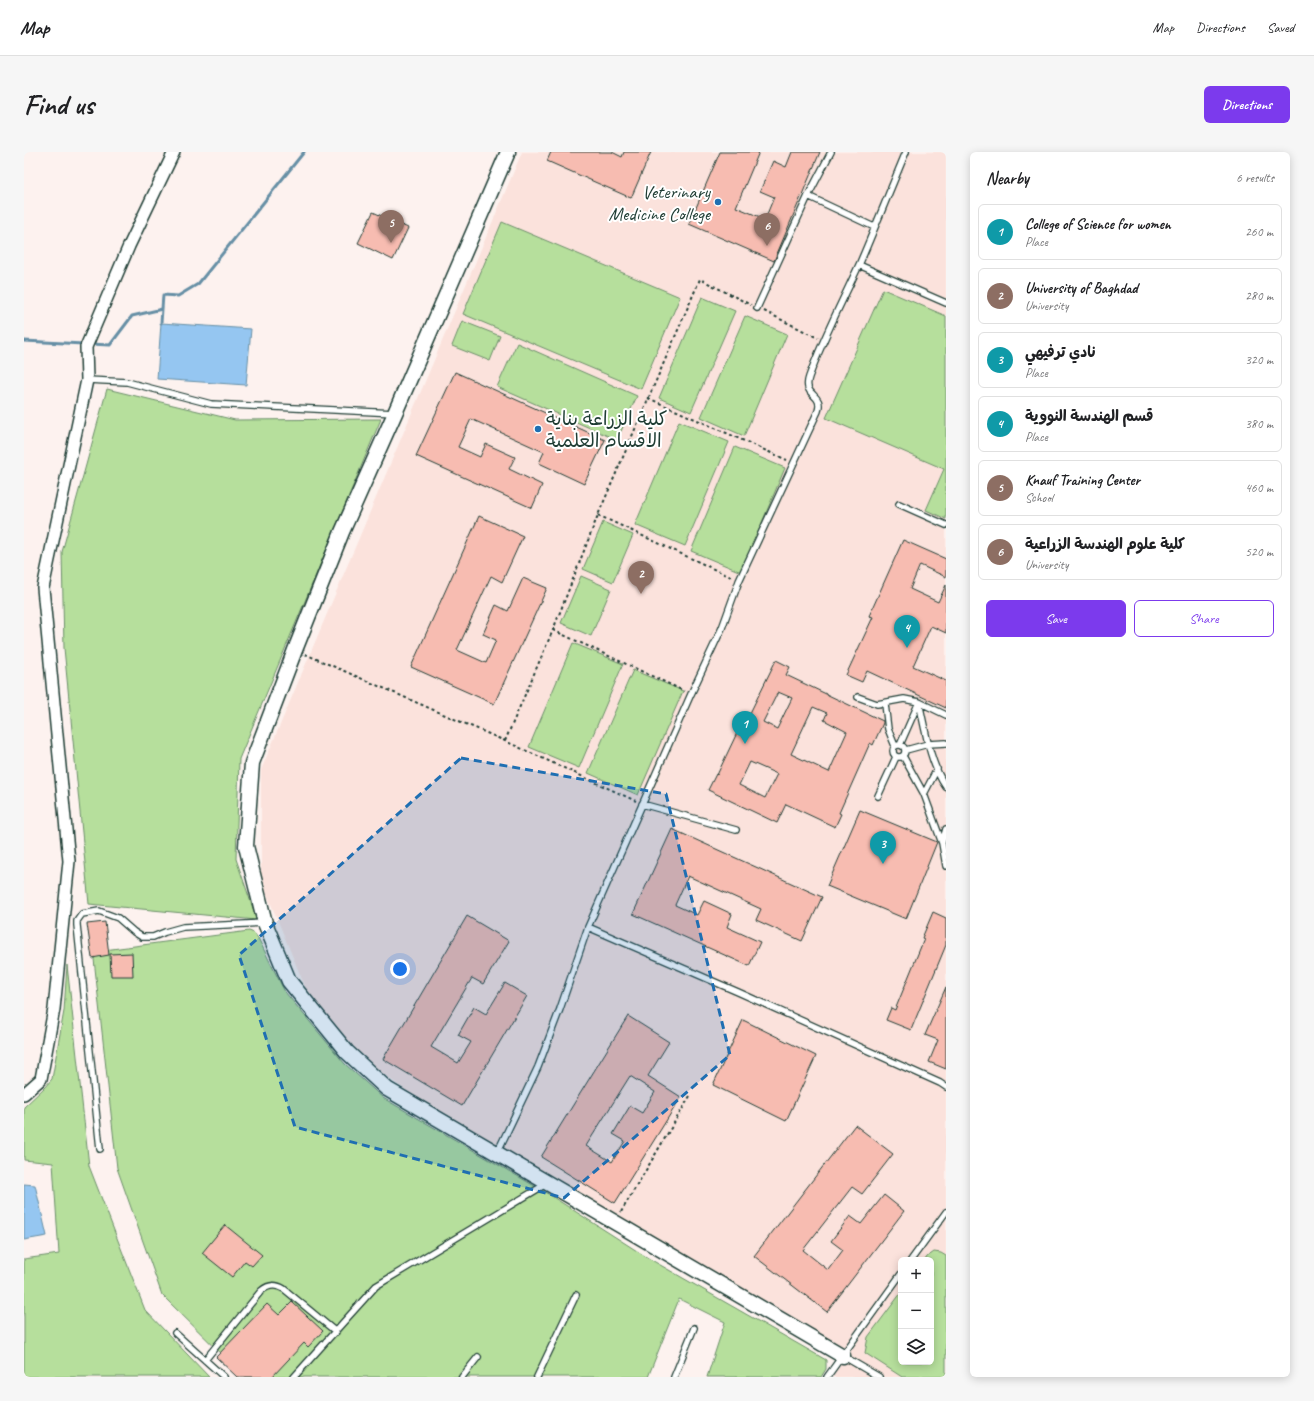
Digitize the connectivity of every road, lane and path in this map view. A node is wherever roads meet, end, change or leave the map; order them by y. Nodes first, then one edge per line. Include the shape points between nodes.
1 (174, 152) edge
2 (508, 152) edge
3 (831, 152) edge
4 (906, 152) edge
5 (808, 196) junction
6 (874, 227) junction
7 (859, 265) junction
8 (700, 279) dead end
9 (946, 303) edge
10 (757, 308) dead end
11 (87, 380) junction
12 (648, 398) junction
13 (395, 413) junction
14 (794, 463) junction
15 (898, 504) dead end
16 (598, 514) junction
17 (946, 525) edge
18 (739, 580) junction
19 (553, 630) junction
20 (295, 650) junction
21 (691, 694) junction
22 (858, 697) dead end
23 (919, 702) junction
24 (885, 704) junction
25 (946, 715) edge
26 (505, 741) junction
27 (946, 743) edge
28 (928, 744) junction
29 (898, 745) junction
30 (906, 750) junction
31 (903, 756) junction
32 (896, 757) junction
33 (937, 769) junction
34 (946, 787) edge
35 (924, 794) junction
36 (878, 796) dead end
37 (642, 804) junction
38 (946, 829) edge
39 (736, 830) dead end
40 (942, 843) junction
41 (946, 866) edge
42 (265, 923) junction
43 (588, 927) junction
44 (946, 1087) edge
45 (24, 1094) edge
46 (690, 1096) dead end
47 (100, 1148) dead end
48 (497, 1153) junction
49 (548, 1182) junction
50 (946, 1212) edge
51 (614, 1223) junction
52 (913, 1257) edge
53 (898, 1278) edge
54 (576, 1295) dead end
55 (694, 1328) dead end
56 (336, 1332) junction
57 (175, 1333) dead end
58 (843, 1356) junction
59 (478, 1357) dead end
60 (205, 1360) junction
61 (224, 1377) edge
62 (294, 1377) edge
63 (462, 1377) edge
64 (537, 1377) edge
65 (674, 1377) edge
66 (827, 1377) edge
67 (879, 1377) edge

1 - 11 street via 129,246 86,347
2 - 13 street
3 - 5 lane
4 - 6 lane
5 - 6 lane
5 - 10 lane
6 - 7 lane
7 - 9 lane
7 - 14 lane via 809,377 809,390 820,405
8 - 12 path
11 - 13 lane via 127,382 211,404
11 - 45 street via 43,588 69,861 54,1009 42,1079
12 - 14 path
12 - 16 path
13 - 20 street via 342,532
14 - 18 lane
15 - 17 lane
16 - 18 path
16 - 19 path
18 - 21 lane via 722,628
19 - 21 path
19 - 26 path
20 - 26 path
20 - 42 street via 252,763 246,846
21 - 37 lane
22 - 24 lane via 877,704
23 - 24 lane via 904,699
23 - 25 lane
23 - 28 lane
23 - 29 lane
24 - 29 lane via 888,729
26 - 37 path
27 - 28 lane
28 - 30 lane
28 - 33 lane
29 - 30 lane via 904,746
29 - 32 lane via 893,750
30 - 31 lane
31 - 32 lane
31 - 35 lane
32 - 36 lane
33 - 34 lane
33 - 35 lane
35 - 40 lane
37 - 39 lane
37 - 43 lane
38 - 40 lane
40 - 41 lane
42 - 47 lane via 183,927 153,937 142,937 110,914 99,911 79,917 77,925
42 - 48 street via 289,981 347,1052 387,1089
43 - 44 lane
43 - 48 lane via 538,1067
46 - 51 path
48 - 49 street
49 - 51 street
49 - 56 lane via 376,1286
50 - 52 lane
51 - 58 street
53 - 58 lane
54 - 64 lane
55 - 65 lane
56 - 60 lane via 280,1286 269,1286 261,1291
56 - 62 lane
57 - 60 lane
58 - 66 lane
58 - 67 lane
59 - 63 lane
60 - 61 lane

